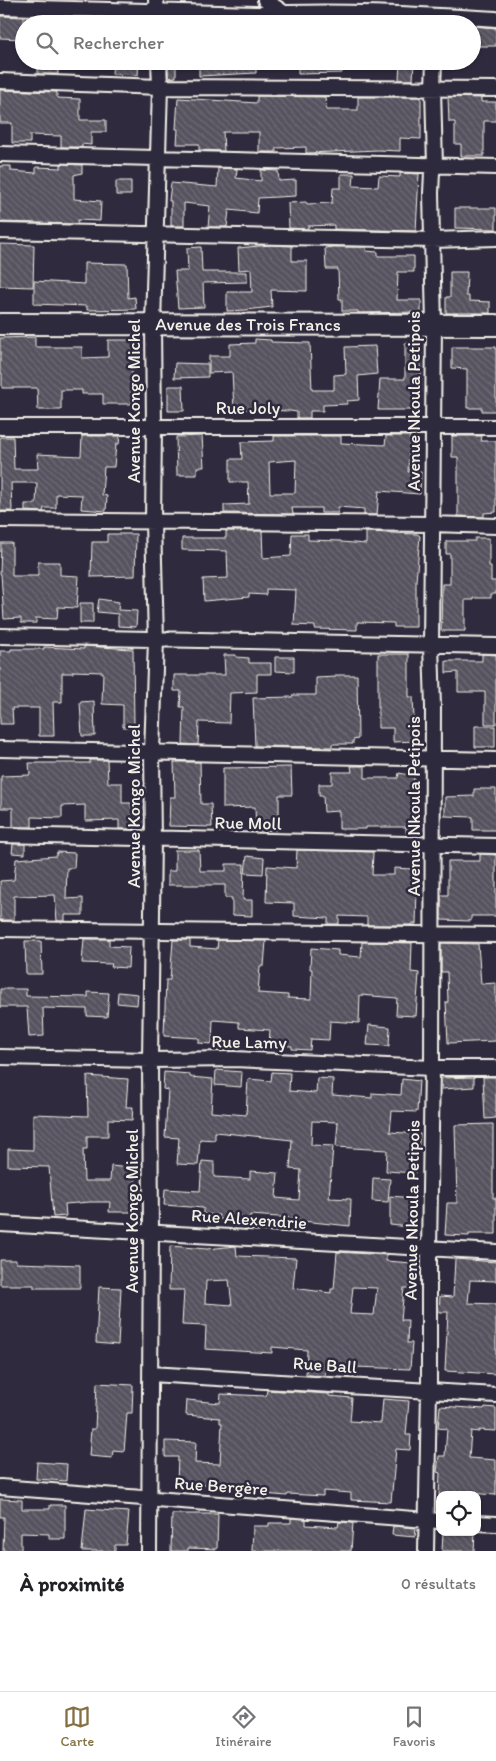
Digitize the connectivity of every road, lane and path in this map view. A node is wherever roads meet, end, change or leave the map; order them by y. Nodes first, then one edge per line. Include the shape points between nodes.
1 (265, 0) edge
2 (0, 7) edge
3 (157, 12) edge
4 (284, 13) junction
5 (328, 15) edge
6 (481, 19) edge
7 (496, 19) edge
8 (159, 70) edge
9 (434, 70) edge
10 (0, 81) edge
11 (160, 87) junction
12 (433, 88) junction
13 (496, 89) edge
14 (0, 154) edge
15 (158, 159) junction
16 (435, 166) junction
17 (496, 167) edge
18 (0, 231) edge
19 (155, 234) junction
20 (496, 238) edge
21 (433, 240) junction
22 (0, 324) edge
23 (153, 324) junction
24 (434, 325) junction
25 (496, 325) edge
26 (0, 427) edge
27 (154, 427) junction
28 (496, 427) edge
29 (433, 428) junction
30 (0, 520) edge
31 (153, 522) junction
32 (432, 524) junction
33 (496, 526) edge
34 (0, 636) edge
35 (156, 640) junction
36 (431, 646) junction
37 (496, 646) edge
38 (0, 749) edge
39 (152, 752) junction
40 (433, 758) junction
41 (496, 760) edge
42 (0, 835) edge
43 (153, 840) junction
44 (432, 845) junction
45 (496, 846) edge
46 (0, 929) edge
47 (152, 930) junction
48 (432, 935) junction
49 (496, 936) edge
50 (0, 1058) edge
51 (150, 1060) junction
52 (432, 1068) junction
53 (496, 1068) edge
54 (0, 1224) edge
55 (151, 1232) junction
56 (429, 1250) junction
57 (496, 1252) edge
58 (151, 1374) junction
59 (429, 1390) junction
60 (496, 1395) edge
61 (0, 1487) edge
62 (150, 1499) junction
63 (433, 1521) edge
64 (481, 1523) edge
65 (496, 1524) edge
66 (149, 1551) edge
67 (426, 1551) edge

1 - 4 street
2 - 3 street
3 - 4 street
4 - 5 street
6 - 7 street
8 - 11 street, Avenue Kongo Michel
9 - 12 street, Avenue Nkoula Petipois
10 - 11 street
11 - 12 street
11 - 15 street, Avenue Kongo Michel
12 - 13 street
12 - 16 street, Avenue Nkoula Petipois
14 - 15 street
15 - 16 street
15 - 19 street, Avenue Kongo Michel
16 - 17 street
16 - 21 street, Avenue Nkoula Petipois via 432,172
18 - 19 street
19 - 21 street
19 - 23 street, Avenue Kongo Michel
20 - 21 street
21 - 24 street, Avenue Nkoula Petipois
22 - 23 street, Avenue des Trois Francs
23 - 24 street, Avenue des Trois Francs
23 - 27 street, Avenue Kongo Michel
24 - 25 street, Avenue des Trois Francs
24 - 29 street, Avenue Nkoula Petipois
26 - 27 street, Rue Joly
27 - 29 street, Rue Joly
27 - 31 street, Avenue Kongo Michel
28 - 29 street, Rue Joly
29 - 32 street, Avenue Nkoula Petipois
30 - 31 street
31 - 32 street
31 - 35 street, Avenue Kongo Michel
32 - 33 street
32 - 36 street, Avenue Nkoula Petipois
34 - 35 street
35 - 36 street
35 - 39 street, Avenue Kongo Michel
36 - 37 street
36 - 40 street, Avenue Nkoula Petipois
38 - 39 street
39 - 40 street
39 - 43 street, Avenue Kongo Michel
40 - 41 street
40 - 44 street, Avenue Nkoula Petipois
42 - 43 street, Rue Moll
43 - 44 street, Rue Moll
43 - 47 street, Avenue Kongo Michel
44 - 45 street, Rue Moll
44 - 48 street, Avenue Nkoula Petipois
46 - 47 street
47 - 48 street
47 - 51 street, Avenue Kongo Michel
48 - 49 street
48 - 52 street, Avenue Nkoula Petipois
50 - 51 street, Rue Lamy
51 - 52 street, Rue Lamy via 234,1059
51 - 55 street, Avenue Kongo Michel
52 - 53 street, Rue Lamy
52 - 56 street, Avenue Nkoula Petipois
54 - 55 street, Rue Alexendrie
55 - 56 street, Rue Alexendrie
55 - 58 street, Avenue Kongo Michel
56 - 57 street, Rue Alexendrie
56 - 59 street, Avenue Nkoula Petipois
58 - 59 street, Rue Ball
58 - 62 street, Avenue Kongo Michel
59 - 60 street, Rue Ball
59 - 63 street, Avenue Nkoula Petipois
61 - 62 street, Rue Bergère
62 - 63 street, Rue Bergère
62 - 66 street, Avenue Kongo Michel
63 - 67 street, Avenue Nkoula Petipois
64 - 65 street

